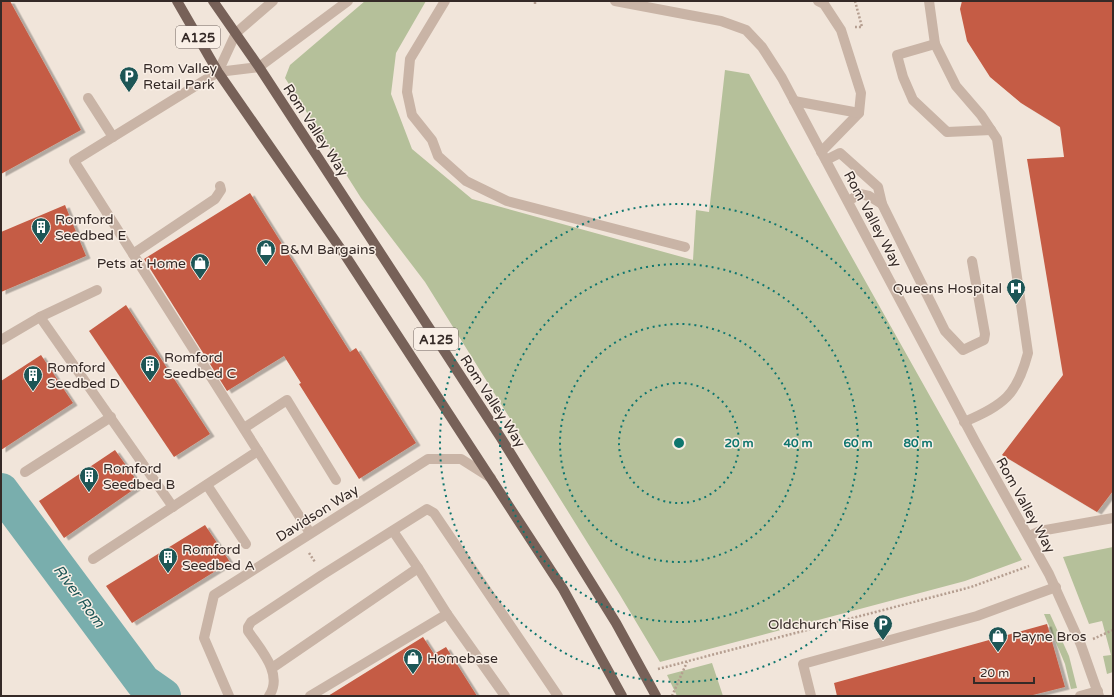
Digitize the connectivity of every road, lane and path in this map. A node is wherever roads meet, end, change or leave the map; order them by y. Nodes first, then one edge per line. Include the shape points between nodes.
1 (177, 1) edge
2 (214, 1) edge
3 (273, 1) edge
4 (348, 1) edge
5 (445, 1) edge
6 (615, 1) edge
7 (818, 1) edge
8 (855, 1) edge
9 (929, 1) edge
10 (643, 4) edge
11 (854, 27) dead end
12 (236, 34) junction
13 (935, 44) junction
14 (259, 67) junction
15 (218, 72) junction
16 (88, 98) dead end
17 (794, 101) junction
18 (859, 113) junction
19 (991, 130) junction
20 (113, 137) junction
21 (823, 156) junction
22 (220, 186) dead end
23 (848, 201) junction
24 (882, 204) junction
25 (685, 248) dead end
26 (133, 254) junction
27 (972, 261) dead end
28 (97, 290) dead end
29 (40, 317) junction
30 (1, 340) edge
31 (111, 418) junction
32 (964, 422) junction
33 (244, 428) junction
34 (258, 451) junction
35 (25, 472) dead end
36 (491, 478) junction
37 (336, 480) dead end
38 (207, 485) junction
39 (173, 507) junction
40 (1113, 518) edge
41 (393, 530) junction
42 (310, 533) junction
43 (1029, 536) junction
44 (301, 539) junction
45 (246, 544) dead end
46 (93, 559) dead end
47 (1025, 567) dead end
48 (418, 568) junction
49 (322, 575) junction
50 (1056, 587) junction
51 (447, 614) junction
52 (1113, 630) edge
53 (1081, 645) junction
54 (687, 662) junction
55 (272, 668) junction
56 (663, 668) dead end
57 (1099, 694) edge
58 (229, 696) edge
59 (269, 696) edge
60 (310, 696) edge
61 (504, 696) edge
62 (558, 696) edge
63 (622, 696) edge
64 (656, 696) edge
65 (672, 696) edge
66 (811, 696) edge
67 (1080, 696) edge

1 - 15 main road, A125
2 - 12 main road, Rom Valley Way / A125
3 - 12 street
4 - 14 street
5 - 25 street via 410,59 407,92 412,115 432,140 438,156 466,181 507,201
6 - 10 street, Rom Valley Way
7 - 18 street via 824,4 841,30 861,93
8 - 11 path via 862,27
9 - 13 street
10 - 17 street, Rom Valley Way via 721,21 746,30 762,47
12 - 14 main road, Rom Valley Way / A125
12 - 15 street
13 - 19 street via 956,86
13 - 19 street via 897,55 913,100 947,132
14 - 15 street
14 - 64 main road, Rom Valley Way / A125 via 505,444 616,623
15 - 20 street
15 - 36 main road, A125 via 345,255
16 - 20 street
17 - 18 street
17 - 21 street, Rom Valley Way
18 - 21 street
19 - 32 street via 997,140 1028,353 1022,376 1010,396 988,412
20 - 26 street via 74,161
21 - 23 street, Rom Valley Way
21 - 24 street via 840,153 878,187
22 - 26 street via 221,190 215,199 183,214
23 - 24 street via 860,194
23 - 32 street, Rom Valley Way
24 - 27 street via 945,331 963,350 984,340 985,334
26 - 33 street
28 - 29 street
29 - 30 street
29 - 31 street
31 - 35 street
31 - 39 street
32 - 43 street, Rom Valley Way
33 - 34 street
33 - 37 street via 288,400
34 - 38 street
34 - 42 street
36 - 42 street, Davidson Way via 461,459 428,459
36 - 63 main road, A125 via 563,589
38 - 39 street
38 - 45 street
39 - 46 street
40 - 43 street via 1040,531
41 - 48 street
41 - 49 street
41 - 62 street via 424,510 434,513
42 - 44 street, Davidson Way
43 - 50 street, Rom Valley Way
44 - 49 path
44 - 58 street, Davidson Way via 214,595 204,638
47 - 54 path via 971,587
48 - 51 street
48 - 55 street
49 - 55 street via 251,622 248,627 248,631
50 - 53 street
50 - 66 street via 977,616 802,664
51 - 60 street
51 - 61 street
52 - 53 path
53 - 57 street
54 - 56 path
54 - 65 path
55 - 59 street via 273,690
57 - 67 street

